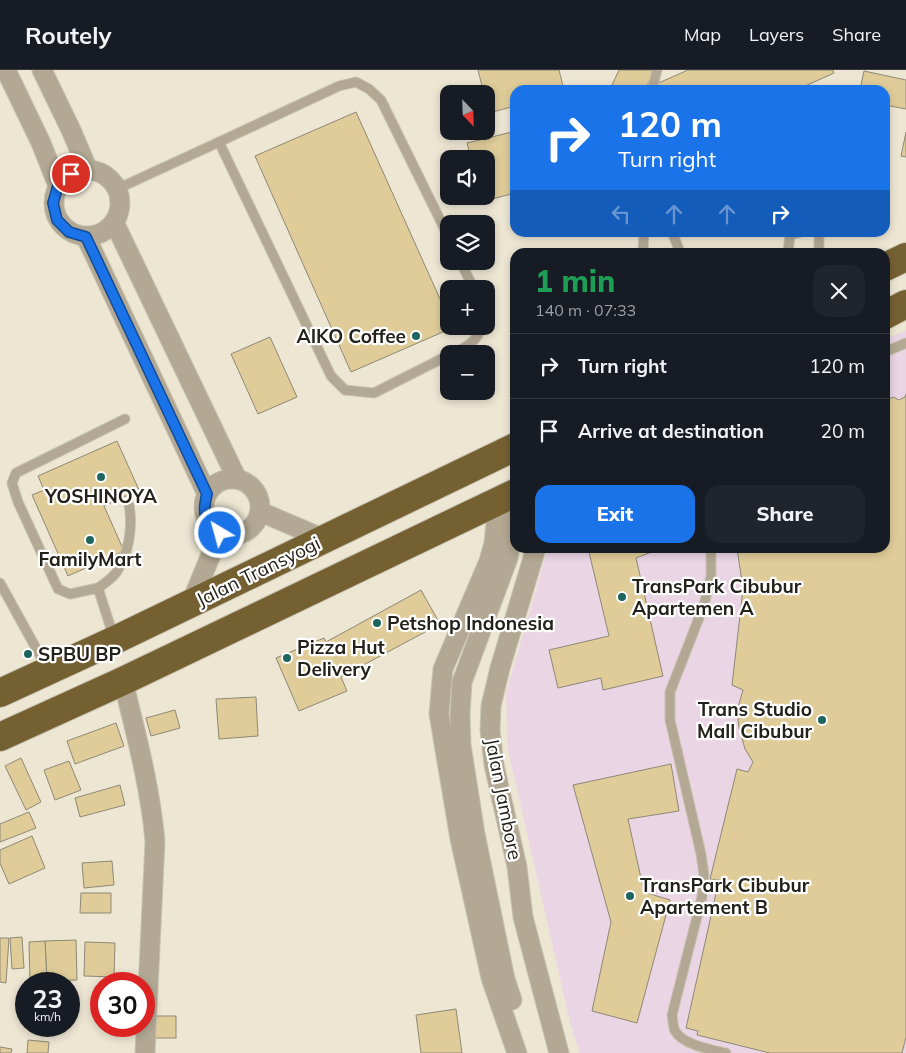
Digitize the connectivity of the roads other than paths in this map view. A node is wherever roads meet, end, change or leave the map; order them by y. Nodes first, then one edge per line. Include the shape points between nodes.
1 (6, 70) edge
2 (42, 70) edge
3 (657, 70) edge
4 (653, 85) edge
5 (219, 142) junction
6 (88, 170) junction
7 (58, 186) junction
8 (117, 188) junction
9 (440, 220) edge
10 (114, 222) junction
11 (86, 237) junction
12 (906, 257) edge
13 (890, 265) edge
14 (906, 304) edge
15 (890, 312) edge
16 (477, 335) edge
17 (906, 343) edge
18 (469, 345) edge
19 (890, 350) edge
20 (440, 359) edge
21 (124, 419) dead end
22 (510, 449) edge
23 (237, 479) junction
24 (207, 494) junction
25 (509, 504) edge
26 (128, 505) dead end
27 (261, 512) junction
28 (220, 533) junction
29 (324, 539) junction
30 (534, 553) edge
31 (711, 553) edge
32 (0, 583) edge
33 (98, 588) junction
34 (191, 603) junction
35 (115, 640) junction
36 (443, 669) junction
37 (48, 670) junction
38 (123, 680) junction
39 (462, 682) junction
40 (0, 693) edge
41 (439, 714) junction
42 (460, 714) junction
43 (0, 737) edge
44 (145, 1053) edge
45 (517, 1053) edge
46 (530, 1053) edge
47 (559, 1053) edge
48 (726, 1053) edge

1 - 7 street
2 - 6 street
3 - 4 lane
5 - 8 lane
5 - 9 lane via 339,86 356,82 381,100
5 - 20 lane via 331,376 344,390 374,393
6 - 7 street via 71,174
6 - 8 street via 105,176
7 - 11 street via 53,203 57,220 69,232
8 - 10 street via 120,206
10 - 11 street via 102,233
10 - 23 street
11 - 24 street
12 - 13 highway
14 - 15 highway
16 - 18 lane
17 - 19 lane
21 - 33 lane via 16,473 12,483 58,589 70,594
22 - 29 highway, Jalan Transyogi
23 - 24 street via 215,485
23 - 27 street via 251,485 260,497
24 - 28 street via 204,509 208,524
25 - 36 street via 490,561
25 - 38 highway
25 - 39 street via 508,558
26 - 33 lane via 131,519 123,560 115,574
27 - 28 street via 253,528 237,536
27 - 29 street
28 - 34 street
29 - 34 highway, Jalan Transyogi
30 - 47 street, Jalan Jambore via 500,668 491,706 490,730 494,765 517,867 523,917
31 - 48 lane via 711,576 704,605 670,692 670,720 704,876 702,897 672,1015 675,1031 682,1039
32 - 37 lane
33 - 35 lane
34 - 35 highway, Jalan Transyogi
35 - 37 highway, Jalan Transyogi
36 - 39 street
36 - 41 street
37 - 40 highway, Jalan Transyogi
38 - 43 highway
38 - 44 street via 147,780 155,841
39 - 42 street
41 - 42 street
41 - 45 street via 460,839 491,978
42 - 46 street via 461,745 475,834 505,979

